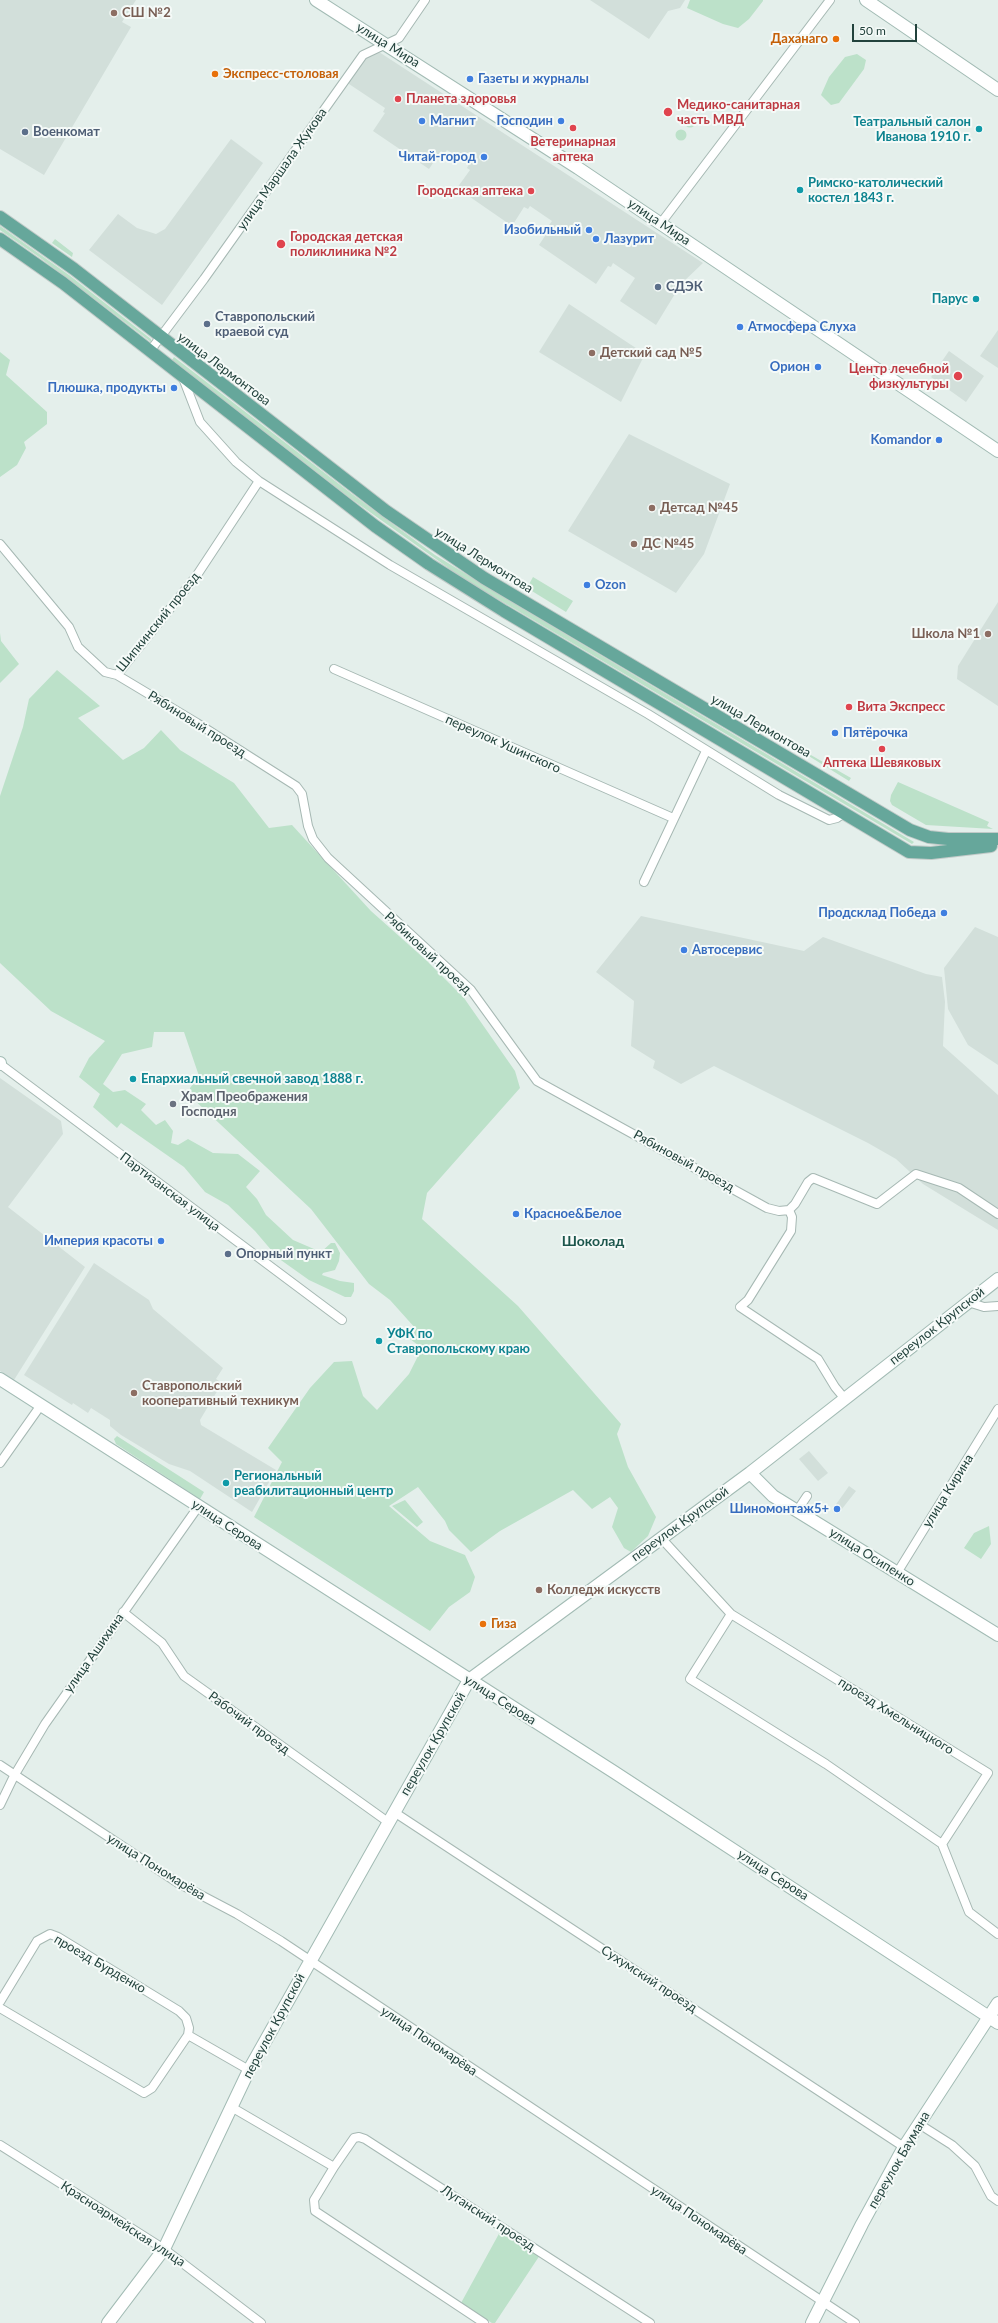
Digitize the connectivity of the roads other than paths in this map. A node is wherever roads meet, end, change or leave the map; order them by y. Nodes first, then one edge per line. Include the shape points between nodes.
1 (316, 0) edge
2 (425, 0) edge
3 (830, 0) edge
4 (866, 0) edge
5 (386, 44) junction
6 (998, 90) edge
7 (0, 217) edge
8 (661, 223) junction
9 (0, 239) edge
10 (160, 337) junction
11 (150, 351) junction
12 (183, 378) junction
13 (998, 451) edge
14 (259, 481) junction
15 (0, 544) edge
16 (334, 669) dead end
17 (116, 675) junction
18 (706, 751) junction
19 (844, 813) junction
20 (673, 818) junction
21 (910, 830) junction
22 (998, 839) edge
23 (998, 845) edge
24 (898, 846) junction
25 (644, 882) dead end
26 (0, 1064) edge
27 (789, 1210) junction
28 (998, 1214) edge
29 (998, 1279) edge
30 (968, 1302) junction
31 (998, 1306) edge
32 (342, 1320) dead end
33 (0, 1379) edge
34 (845, 1399) junction
35 (41, 1405) junction
36 (998, 1409) edge
37 (0, 1463) edge
38 (750, 1473) junction
39 (807, 1496) dead end
40 (198, 1507) junction
41 (797, 1510) junction
42 (661, 1538) junction
43 (897, 1572) junction
44 (123, 1612) junction
45 (731, 1614) junction
46 (998, 1635) edge
47 (469, 1680) junction
48 (0, 1765) edge
49 (14, 1776) junction
50 (0, 1805) edge
51 (391, 1817) junction
52 (942, 1844) junction
53 (998, 1934) edge
54 (309, 1960) junction
55 (0, 2002) edge
56 (998, 2003) edge
57 (0, 2008) edge
58 (994, 2020) edge
59 (188, 2035) junction
60 (249, 2070) junction
61 (233, 2108) junction
62 (919, 2124) junction
63 (0, 2146) edge
64 (904, 2147) junction
65 (334, 2167) junction
66 (998, 2201) edge
67 (164, 2249) junction
68 (823, 2303) junction
69 (108, 2323) edge
70 (261, 2323) edge
71 (484, 2323) edge
72 (650, 2323) edge
73 (812, 2323) edge
74 (855, 2323) edge

1 - 5 main road, улица Мира
2 - 5 street, улица Маршала Жукова via 399,38
3 - 8 street
4 - 6 main road
5 - 8 main road, улица Мира
5 - 10 street, улица Маршала Жукова via 363,55
7 - 10 main road, улица Лермонтова via 68,264
8 - 13 main road, улица Мира
9 - 11 main road via 63,283
10 - 11 street, улица Маршала Жукова
10 - 21 main road, улица Лермонтова via 439,549 515,597
11 - 12 main road
12 - 14 street via 200,422 220,446
12 - 19 main road via 346,504 429,564
14 - 17 street, Шипкинский проезд via 197,574
14 - 18 street via 390,565 648,714
15 - 17 street, Шипкинский проезд via 69,627 78,647 105,672
16 - 20 street, переулок Ушинского
17 - 27 street, Рябиновый проезд via 198,723 296,786 302,794 308,826 314,840 328,858 470,990 537,1081 768,1208 778,1211
18 - 19 street via 818,816 829,820
18 - 20 street
19 - 24 main road
20 - 25 street
21 - 22 main road, улица Лермонтова via 929,837 948,839
21 - 24 main road via 917,840 917,846 913,849
23 - 24 main road via 920,853 909,852
26 - 32 street, Партизанская улица
27 - 28 street via 813,1178 877,1204 916,1174 959,1188
27 - 34 street via 792,1218 791,1231 748,1300 740,1308 818,1359
29 - 30 main road, переулок Крупской
30 - 31 street via 984,1307
30 - 34 main road, переулок Крупской
33 - 35 main road, улица Серова
34 - 38 main road, переулок Крупской
35 - 37 street
35 - 40 main road, улица Серова
36 - 43 street, улица Кирина
38 - 41 main road, улица Осипенко via 773,1496
38 - 42 main road, переулок Крупской
39 - 41 street
40 - 44 street, улица Ашихина
40 - 47 main road, улица Серова
41 - 43 main road, улица Осипенко
42 - 45 street, проезд Хмельницкого
42 - 47 main road, переулок Крупской
43 - 46 main road, улица Осипенко
44 - 49 street, улица Ашихина via 45,1724
44 - 51 street, Рабочий проезд via 162,1643 184,1676
45 - 52 street via 690,1679 826,1764
45 - 52 street, проезд Хмельницкого via 988,1773
47 - 51 main road, переулок Крупской
47 - 58 main road, улица Серова via 851,1925
48 - 49 street, улица Пономарёва
49 - 50 street, улица Ашихина
49 - 54 street, улица Пономарёва via 178,1883 237,1914
51 - 54 main road, переулок Крупской
51 - 64 street, Сухумский проезд
52 - 53 street via 969,1912
54 - 60 main road, переулок Крупской
54 - 68 street, улица Пономарёва
55 - 59 street, проезд Бурденко via 37,1941 50,1934 58,1936 179,2011 186,2018
56 - 58 main road, переулок Баумана
57 - 59 street via 144,2093 152,2088
58 - 62 main road, переулок Баумана
59 - 60 street
60 - 61 main road, переулок Крупской
61 - 65 street
61 - 67 main road, переулок Крупской
62 - 64 main road, переулок Баумана
62 - 66 street via 952,2145 975,2166 991,2196
63 - 67 street, Красноармейская улица
64 - 68 main road, переулок Баумана
65 - 71 street, Луганский проезд via 314,2200 315,2211
65 - 72 street, Луганский проезд via 354,2138 365,2139
67 - 69 main road, переулок Крупской
67 - 70 street, Красноармейская улица
68 - 73 main road, переулок Баумана
68 - 74 street, улица Пономарёва

